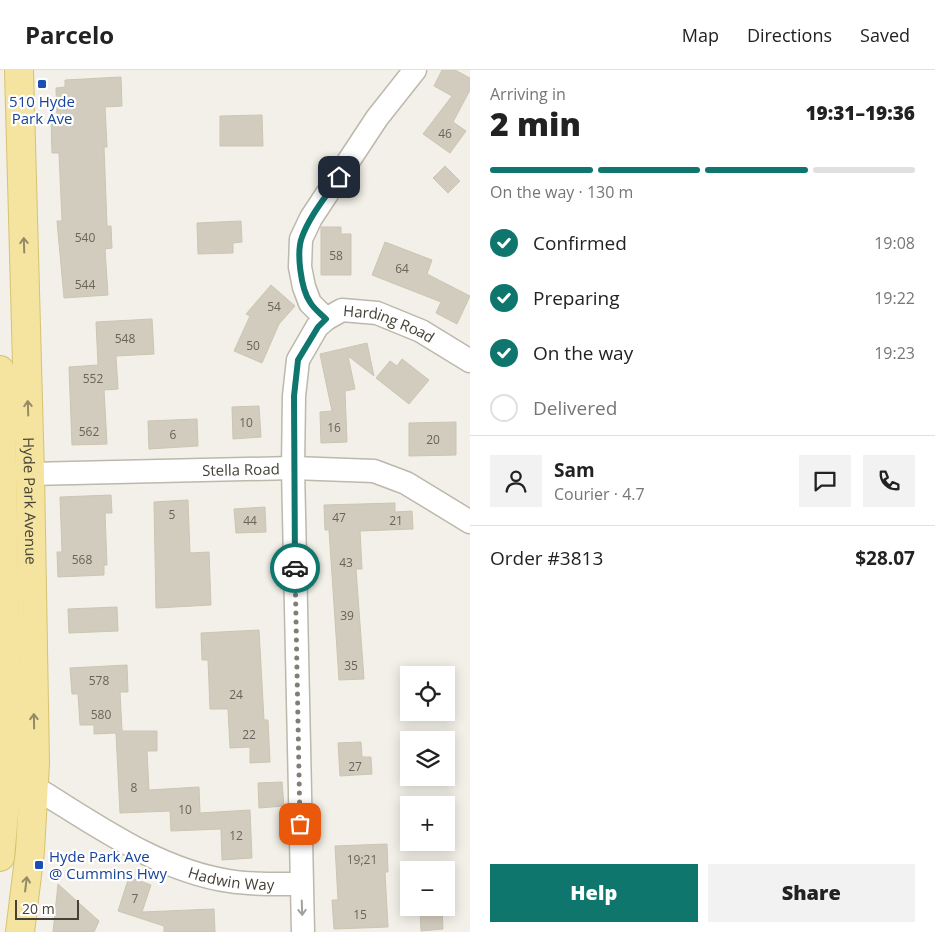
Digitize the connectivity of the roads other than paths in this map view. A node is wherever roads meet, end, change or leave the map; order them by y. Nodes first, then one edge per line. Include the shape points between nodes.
1 (19, 70) edge
2 (415, 70) edge
3 (326, 319) junction
4 (470, 361) edge
5 (0, 370) edge
6 (293, 468) junction
7 (30, 474) junction
8 (3, 476) junction
9 (470, 522) edge
10 (34, 787) junction
11 (0, 857) edge
12 (301, 884) junction
13 (20, 932) edge
14 (303, 932) edge

7 -> 1 main road, Hyde Park Avenue
2 - 3 street via 377,118 311,218 301,239 300,267 304,287 310,303
3 - 4 street, Harding Road via 342,310 376,313 421,332
3 - 6 street, Harding Road via 298,360
5 - 8 main road, Hyde Park Avenue
6 - 7 street, Stella Road
6 - 9 street, Stella Road via 374,471 406,483
6 - 12 street, Harding Road
7 - 8 main road
10 -> 7 main road, Hyde Park Avenue
8 - 11 main road, Hyde Park Avenue via 8,772
10 - 12 street, Hadwin Way via 135,848 186,870 250,884
13 -> 10 main road, Hyde Park Avenue
12 -> 14 street, Harding Road

